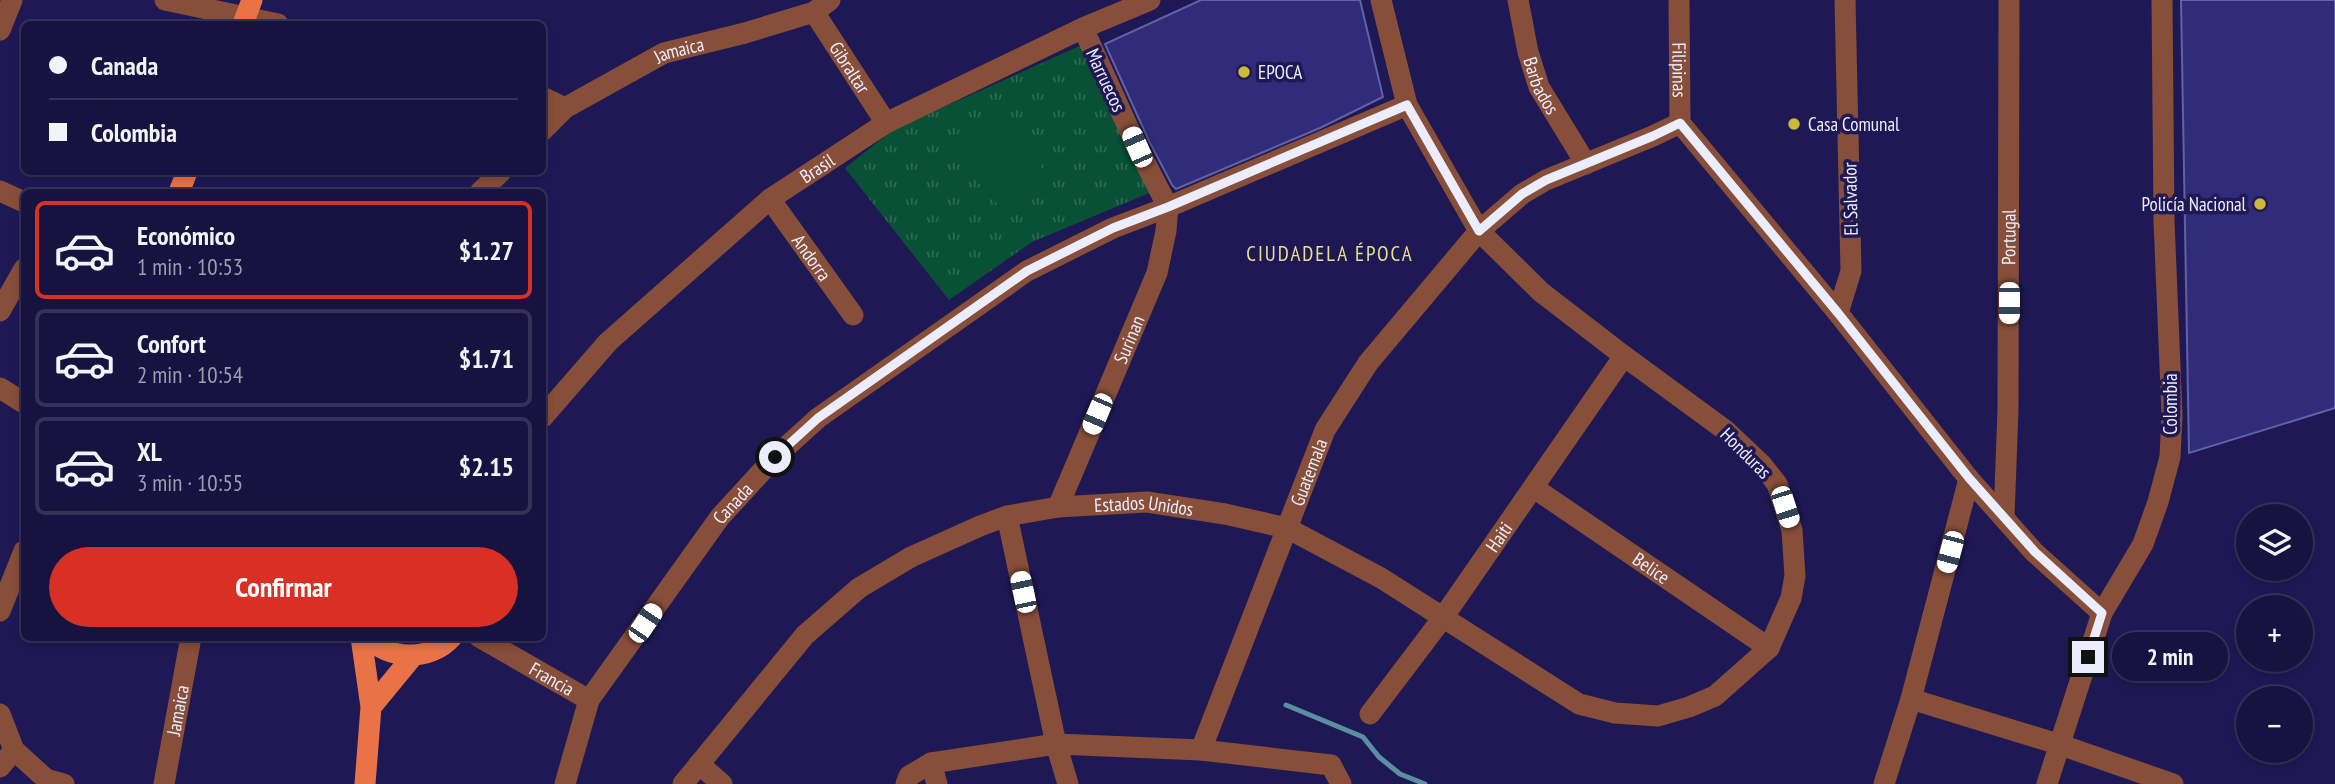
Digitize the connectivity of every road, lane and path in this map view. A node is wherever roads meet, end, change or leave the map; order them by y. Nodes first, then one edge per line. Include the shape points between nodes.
1 (12, 0) edge
2 (165, 0) edge
3 (1150, 0) edge
4 (1381, 0) edge
5 (1518, 0) edge
6 (1679, 0) edge
7 (1845, 0) edge
8 (2009, 0) edge
9 (2162, 0) edge
10 (822, 6) edge
11 (247, 14) edge
12 (269, 21) edge
13 (1083, 28) junction
14 (0, 30) edge
15 (546, 99) edge
16 (1407, 105) junction
17 (565, 108) junction
18 (886, 123) junction
19 (1680, 123) junction
20 (546, 127) edge
21 (1586, 164) junction
22 (498, 175) edge
23 (483, 189) edge
24 (0, 191) edge
25 (770, 199) junction
26 (21, 201) edge
27 (1168, 207) junction
28 (1479, 231) junction
29 (21, 274) edge
30 (0, 311) edge
31 (1838, 313) junction
32 (853, 315) dead end
33 (1624, 356) junction
34 (0, 388) edge
35 (21, 401) edge
36 (546, 413) edge
37 (1969, 478) junction
38 (1534, 488) junction
39 (1058, 507) junction
40 (1007, 516) junction
41 (2004, 517) junction
42 (1287, 528) junction
43 (21, 558) edge
44 (0, 611) edge
45 (2102, 613) junction
46 (1442, 618) junction
47 (190, 641) edge
48 (362, 641) edge
49 (371, 641) edge
50 (447, 641) edge
51 (486, 641) edge
52 (1769, 648) junction
53 (413, 656) junction
54 (1911, 699) junction
55 (589, 700) junction
56 (371, 708) junction
57 (0, 714) edge
58 (1370, 715) dead end
59 (1658, 716) joint
60 (1056, 744) junction
61 (2060, 745) junction
62 (14, 750) junction
63 (1201, 750) junction
64 (931, 763) junction
65 (699, 764) junction
66 (0, 767) edge
67 (64, 784) edge
68 (164, 784) edge
69 (365, 784) edge
70 (565, 784) edge
71 (683, 784) edge
72 (722, 784) edge
73 (906, 784) edge
74 (937, 784) edge
75 (1068, 784) edge
76 (1341, 784) edge
77 (1884, 784) edge
78 (2047, 784) edge
79 (2173, 784) edge

1 - 14 street
2 - 11 street
3 - 13 street, Brasil
4 - 16 street, Honduras
5 - 21 street, Barbados via 1539,88
6 - 19 street, Filipinas
7 - 31 street, El Salvador via 1851,271
8 - 41 street, Portugal
9 - 45 street, Colombia via 2170,457 2143,544
10 - 17 street, Jamaica via 745,33 664,53
10 - 18 street, Gibraltar
11 - 12 street
13 - 18 street, Brasil
13 - 27 street, Marruecos
15 - 17 street
16 - 27 street, Canada
16 - 28 street, Honduras
17 - 20 street, Jamaica
18 - 25 street, Brasil
19 - 21 street, Guatemala
19 - 31 street, Filipinas
21 - 28 street, Guatemala via 1522,194
22 - 23 street
24 - 26 street
25 - 32 street, Andorra
25 - 36 street, Brasil via 608,342
27 - 39 street, Surinan via 1157,273
27 - 55 street, Canada via 1113,228 1027,271 818,418 720,517
28 - 33 street, Honduras via 1541,292
28 - 42 street, Guatemala via 1368,363 1325,430
29 - 30 street
31 - 37 street, Filipinas
33 - 38 street, Haiti
33 - 52 street, Honduras via 1726,429 1777,484 1792,530 1795,576
34 - 35 street
37 - 41 street, Filipinas
37 - 54 street
38 - 46 street, Haiti
38 - 52 street, Belice
39 - 40 street, Estados Unidos
39 - 42 street, Estados Unidos via 1147,502
40 - 60 street
40 - 65 street, Estados Unidos via 911,557 859,589 805,635
41 - 45 street, Filipinas
42 - 46 street, Estados Unidos via 1381,578
42 - 63 street, Guatemala
43 - 44 street
45 - 61 street, Colombia
46 - 58 street, Haiti
46 - 59 street, Estados Unidos via 1579,704
47 - 68 street, Jamaica
48 - 56 main road
49 - 53 main road via 392,653
50 - 53 main road via 432,652
51 - 55 street, Francia
52 - 59 street, Honduras via 1715,696
53 - 56 main road
54 - 61 street
54 - 77 street
55 - 70 street, Canada
56 - 69 main road
57 - 62 street
60 - 63 street
60 - 64 street
60 - 75 street
61 - 78 street, Colombia
61 - 79 street
62 - 66 street
62 - 67 street via 46,779
63 - 76 street via 1331,765
64 - 73 street via 909,776
64 - 74 street
65 - 71 street, Estados Unidos
65 - 72 street

